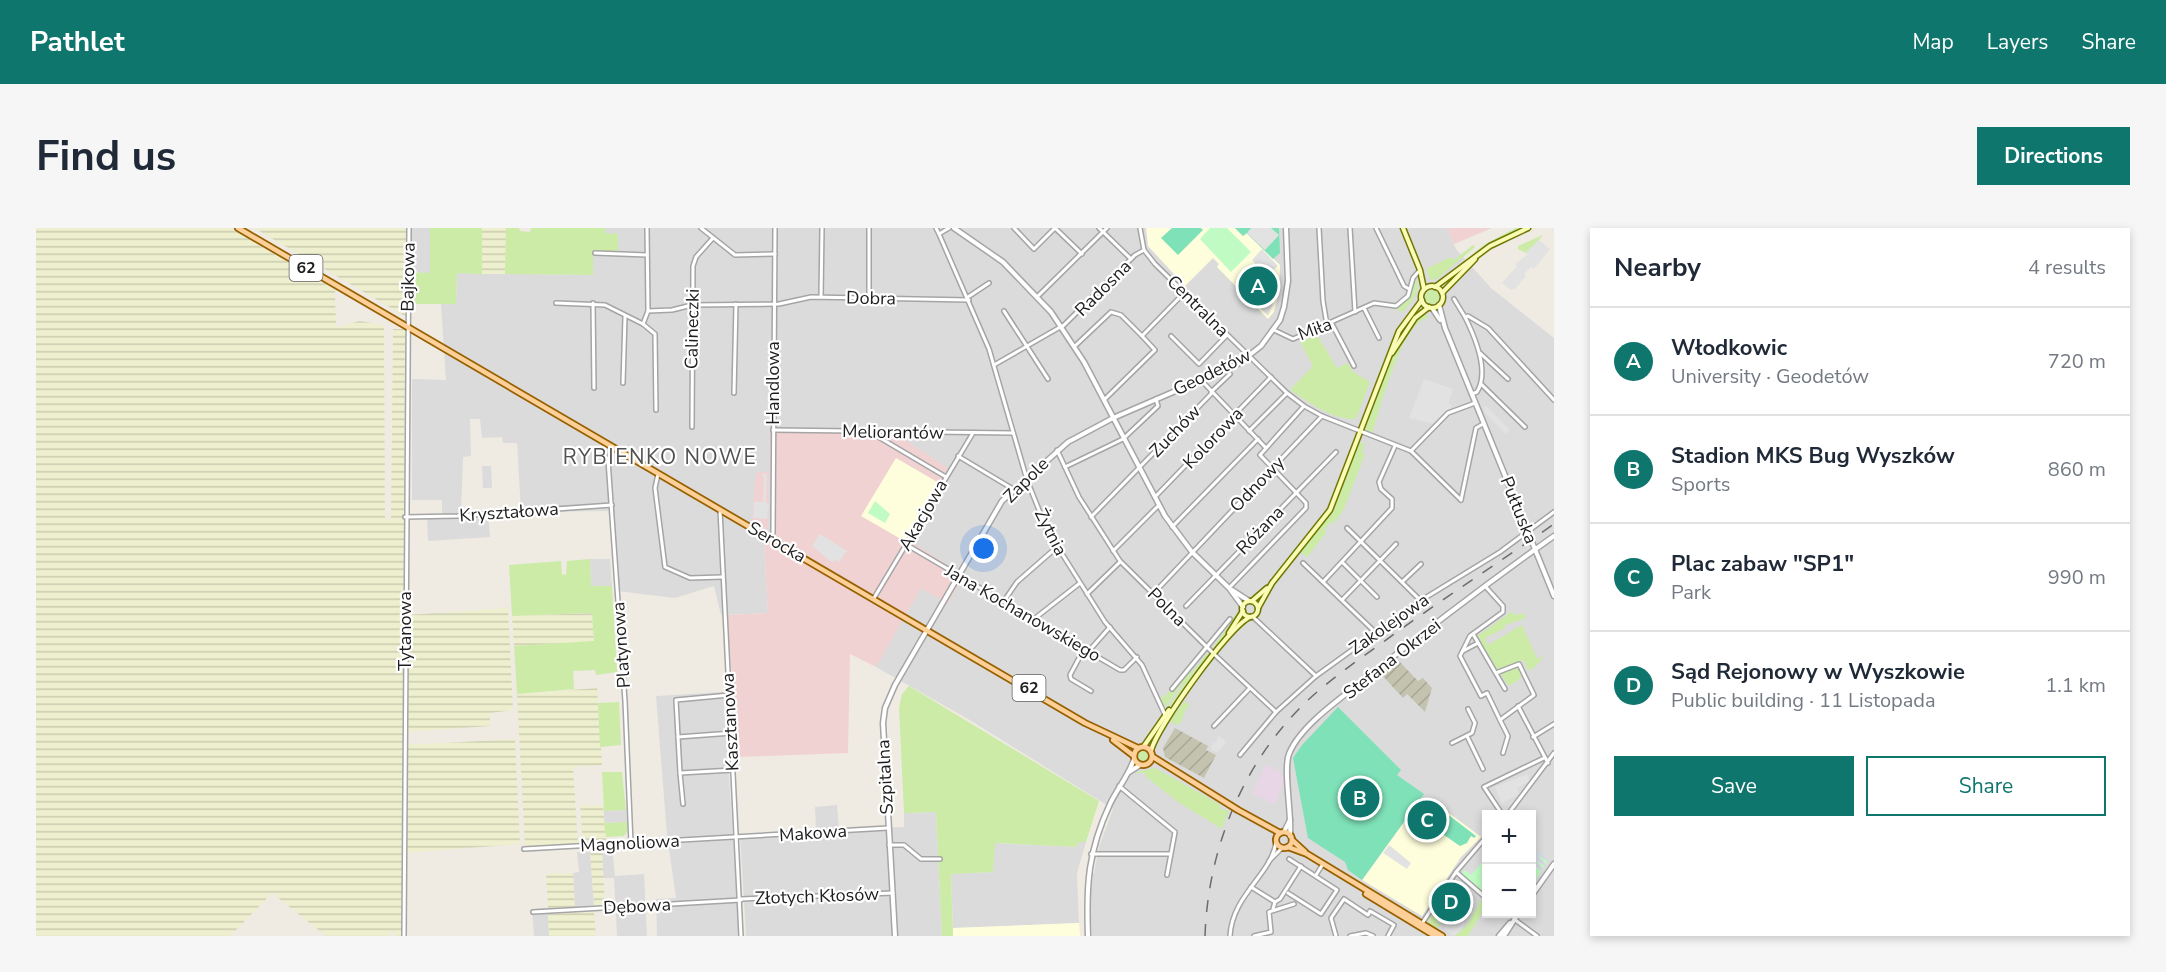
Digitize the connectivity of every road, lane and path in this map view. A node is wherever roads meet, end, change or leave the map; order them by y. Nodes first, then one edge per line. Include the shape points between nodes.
1 (238, 228) edge
2 (409, 228) edge
3 (648, 228) edge
4 (701, 228) edge
5 (775, 228) edge
6 (822, 228) edge
7 (869, 228) edge
8 (936, 228) edge
9 (949, 228) edge
10 (954, 228) edge
11 (1014, 228) edge
12 (1055, 228) edge
13 (1100, 228) edge
14 (1107, 228) edge
15 (1140, 228) edge
16 (1286, 228) edge
17 (1319, 228) edge
18 (1350, 228) edge
19 (1376, 228) edge
20 (1403, 228) edge
21 (1527, 228) edge
22 (1103, 232) junction
23 (939, 234) junction
24 (712, 238) junction
25 (1144, 250) junction
26 (1484, 250) junction
27 (595, 253) dead end
28 (775, 254) junction
29 (1082, 254) junction
30 (647, 255) junction
31 (1131, 259) junction
32 (1420, 270) junction
33 (989, 283) dead end
34 (1433, 287) junction
35 (1409, 289) junction
36 (1424, 290) junction
37 (1184, 293) junction
38 (1442, 293) junction
39 (1038, 296) junction
40 (821, 297) junction
41 (869, 298) junction
42 (969, 298) junction
43 (1454, 299) dead end
44 (1422, 300) junction
45 (556, 303) dead end
46 (593, 303) junction
47 (736, 304) junction
48 (774, 304) junction
49 (692, 305) junction
50 (1439, 305) junction
51 (1364, 307) junction
52 (1430, 308) junction
53 (648, 311) junction
54 (1004, 311) dead end
55 (1355, 312) junction
56 (1465, 316) junction
57 (625, 317) junction
58 (643, 324) junction
59 (1330, 325) junction
60 (1062, 326) junction
61 (407, 327) junction
62 (1445, 328) junction
63 (1274, 330) junction
64 (1227, 335) junction
65 (1142, 336) junction
66 (1172, 336) dead end
67 (1379, 338) dead end
68 (1075, 346) junction
69 (1028, 348) junction
70 (1480, 353) junction
71 (1249, 357) junction
72 (1388, 359) junction
73 (994, 365) junction
74 (1354, 366) dead end
75 (1230, 374) dead end
76 (1271, 377) junction
77 (1048, 379) dead end
78 (1508, 379) dead end
79 (1201, 380) junction
80 (623, 383) dead end
81 (1481, 384) junction
82 (594, 388) dead end
83 (734, 393) dead end
84 (1212, 393) junction
85 (1287, 393) junction
86 (1472, 394) junction
87 (1156, 399) junction
88 (1104, 400) junction
89 (1554, 400) edge
90 (1475, 402) junction
91 (1304, 406) junction
92 (656, 410) dead end
93 (1234, 416) junction
94 (1322, 416) junction
95 (1113, 418) junction
96 (1484, 424) junction
97 (1525, 427) dead end
98 (692, 428) dead end
99 (773, 430) junction
100 (1250, 431) junction
101 (868, 432) junction
102 (1361, 432) junction
103 (973, 433) junction
104 (1013, 433) junction
105 (1123, 439) junction
106 (1258, 439) junction
107 (1395, 446) junction
108 (613, 447) junction
109 (1265, 447) junction
110 (1056, 450) junction
111 (1411, 451) junction
112 (1336, 452) dead end
113 (958, 456) junction
114 (1065, 466) junction
115 (1138, 468) junction
116 (1272, 469) junction
117 (658, 473) junction
118 (946, 477) junction
119 (1026, 477) junction
120 (1013, 489) junction
121 (1296, 492) junction
122 (1154, 497) junction
123 (612, 506) junction
124 (1158, 506) junction
125 (720, 509) junction
126 (1554, 512) edge
127 (405, 517) junction
128 (1091, 517) junction
129 (1172, 527) junction
130 (1347, 528) dead end
131 (1528, 531) junction
132 (1554, 536) edge
133 (770, 538) junction
134 (1361, 542) junction
135 (1396, 544) dead end
136 (907, 545) junction
137 (1057, 548) junction
138 (1535, 549) junction
139 (1113, 551) junction
140 (1192, 552) junction
141 (1120, 561) junction
142 (1380, 561) junction
143 (1342, 562) junction
144 (1303, 563) dead end
145 (1421, 564) dead end
146 (1215, 575) junction
147 (960, 576) junction
148 (722, 577) junction
149 (1361, 581) junction
150 (1323, 582) junction
151 (1402, 582) junction
152 (1080, 583) junction
153 (1272, 583) junction
154 (1485, 586) junction
155 (1229, 588) junction
156 (1087, 594) junction
157 (1153, 594) junction
158 (1554, 596) edge
159 (1377, 597) dead end
160 (874, 598) junction
161 (1342, 600) junction
162 (1250, 601) junction
163 (1420, 601) junction
164 (1004, 602) junction
165 (1186, 606) dead end
166 (1243, 609) junction
167 (1258, 610) junction
168 (1251, 616) junction
169 (1034, 619) junction
170 (1230, 619) dead end
171 (1260, 621) junction
172 (1110, 627) junction
173 (928, 630) junction
174 (1376, 633) junction
175 (1473, 634) junction
176 (1479, 643) junction
177 (1205, 646) junction
178 (1084, 649) junction
179 (1088, 651) junction
180 (1461, 652) junction
181 (1214, 654) junction
182 (1137, 657) junction
183 (1496, 674) junction
184 (1316, 676) junction
185 (1250, 688) junction
186 (1172, 689) dead end
187 (1505, 689) dead end
188 (1091, 691) dead end
189 (729, 695) junction
190 (1518, 706) junction
191 (1468, 709) dead end
192 (1276, 712) junction
193 (1165, 715) junction
194 (1500, 720) junction
195 (1166, 722) junction
196 (1554, 724) edge
197 (1214, 726) dead end
198 (1098, 730) junction
199 (732, 733) junction
200 (1467, 736) junction
201 (1533, 736) junction
202 (678, 737) junction
203 (1452, 743) dead end
204 (1141, 747) junction
205 (1503, 753) dead end
206 (1554, 753) edge
207 (1152, 754) junction
208 (1240, 754) dead end
209 (1134, 757) junction
210 (1544, 758) junction
211 (1548, 763) junction
212 (1148, 764) junction
213 (1140, 765) junction
214 (1484, 769) dead end
215 (733, 770) junction
216 (1128, 772) junction
217 (680, 773) junction
218 (1182, 777) junction
219 (1119, 786) junction
220 (683, 804) dead end
221 (1499, 810) edge
222 (1511, 810) edge
223 (1292, 816) junction
224 (1261, 825) junction
225 (888, 828) junction
226 (1282, 832) junction
227 (737, 837) junction
228 (1291, 838) junction
229 (1276, 841) junction
230 (1482, 842) edge
231 (631, 844) junction
232 (889, 845) junction
233 (1285, 847) junction
234 (524, 849) dead end
235 (1091, 854) junction
236 (1170, 854) junction
237 (1307, 854) junction
238 (940, 859) dead end
239 (1289, 859) dead end
240 (1268, 862) junction
241 (1323, 864) junction
242 (1554, 864) edge
243 (1301, 866) junction
244 (1456, 872) junction
245 (1167, 874) dead end
246 (1315, 875) junction
247 (1250, 887) junction
248 (1536, 889) edge
249 (893, 892) junction
250 (1288, 893) dead end
251 (1482, 895) edge
252 (741, 899) junction
253 (1275, 902) junction
254 (1294, 904) dead end
255 (1273, 909) junction
256 (533, 912) dead end
257 (1514, 919) junction
258 (1421, 925) junction
259 (404, 936) edge
260 (741, 936) edge
261 (896, 936) edge
262 (1088, 936) edge
263 (1230, 936) edge
264 (1254, 936) edge
265 (1336, 936) edge
266 (1350, 936) edge
267 (1373, 936) edge
268 (1388, 936) edge
269 (1435, 936) edge
270 (1442, 936) edge
271 (1499, 936) edge
272 (1504, 936) edge
273 (1537, 936) edge

1 - 61 main road, 62
2 - 61 street, Bajkowa
3 - 30 street
4 - 24 street
5 - 28 street, Handlowa
6 - 40 street
7 - 41 street
8 - 23 street, Żytnia
9 - 23 street
10 - 39 street via 995,255
11 - 12 street via 1034,249
12 - 29 street
13 - 22 street
14 - 22 street
15 - 25 street
16 - 63 street, Geodetów via 1287,295
17 - 59 street via 1323,301
18 - 55 street, Miła
19 - 35 street
20 - 32 main road
21 - 26 main road
22 - 29 street
22 - 31 street
23 - 42 street, Żytnia
24 - 28 street via 735,255
24 - 49 street, Calineczki via 694,261
25 - 31 street, Radosna
25 - 37 street, Centralna
26 - 34 main road
26 - 38 main road
27 - 30 street
28 - 48 street, Handlowa
29 - 39 street
30 - 53 street
31 - 60 street, Radosna
32 - 34 main road
32 - 35 street, Miła
32 - 36 main road
33 - 42 street
34 - 36 main road
34 - 38 main road
35 - 51 street, Miła via 1408,296 1396,306 1379,303
36 - 44 main road
37 - 64 street, Centralna
37 - 65 street
38 - 50 main road
39 - 60 street
40 - 41 street, Dobra
40 - 48 street, Dobra
41 - 42 street, Dobra
42 - 73 street, Żytnia
43 - 56 street
44 - 52 main road
44 - 72 main road via 1399,331
45 - 46 street
46 - 57 street
46 - 82 street
47 - 48 street, Dobra
47 - 49 street, Dobra
47 - 83 street
48 - 99 street, Handlowa
49 - 53 street, Dobra
49 - 98 street, Calineczki
50 - 52 main road
50 - 62 street, Pułtuska
51 - 55 street, Miła
51 - 67 street
52 - 62 street, Pułtuska
52 - 72 main road via 1415,318
53 - 58 street
54 - 69 street
55 - 59 street, Miła
56 - 70 street
56 - 89 street via 1488,328
57 - 58 street
57 - 80 street
58 - 92 street via 657,338
59 - 63 street, Miła via 1293,339
59 - 74 street
60 - 68 street
60 - 69 street, Radosna
61 - 108 main road, Serocka / 62
61 - 127 street, Tytanowa
62 - 86 street, Pułtuska
63 - 71 street, Geodetów
64 - 66 street via 1199,364
64 - 71 street, Centralna
65 - 68 street via 1121,315 1112,312
65 - 88 street via 1155,350
68 - 88 street
69 - 73 street, Radosna
69 - 77 street
70 - 78 street
70 - 81 street
71 - 76 street, Centralna
71 - 79 street, Geodetów
72 - 102 main road
73 - 104 street, Żytnia
75 - 84 street, Zuchów
76 - 85 street, Centralna
76 - 93 street, Kolorowa
79 - 84 street, Różana
79 - 87 street, Geodetów
81 - 86 street
81 - 97 street
84 - 93 street, Różana
84 - 115 street, Zuchów
85 - 91 street, Centralna
85 - 100 street
86 - 90 street, Pułtuska
87 - 95 street, Geodetów
87 - 105 street via 1158,406
88 - 95 street
90 - 96 street, Pułtuska
90 - 111 street via 1448,413
91 - 94 street, Centralna
91 - 109 street
93 - 100 street, Różana
93 - 122 street, Kolorowa
94 - 102 street, Centralna
94 - 116 street, Odnowy
95 - 105 street
95 - 110 street, Zapole
96 - 111 street via 1476,428 1461,500
96 - 131 street, Pułtuska
99 - 101 street, Meliorantów
99 - 133 street, Handlowa
100 - 106 street, Różana
101 - 103 street, Meliorantów
101 - 118 street
102 - 107 street, Centralna
102 - 153 main road via 1330,510
103 - 104 street, Meliorantów
103 - 113 street, Akacjowa
104 - 119 street, Żytnia
105 - 114 street
105 - 115 street
106 - 109 street, Różana
106 - 129 street
107 - 111 street
107 - 134 street via 1379,483 1393,506
108 - 117 main road, Serocka / 62
108 - 123 street, Platynowa via 608,460
109 - 116 street, Różana via 1260,455
110 - 114 street, Polna
110 - 119 street, Zapole
112 - 121 street
113 - 118 street, Akacjowa
113 - 120 street
114 - 128 street, Polna
115 - 122 street
115 - 128 street, Zuchów
116 - 121 street, Różana
116 - 140 street, Odnowy
117 - 125 main road, Serocka / 62
117 - 148 street via 655,488 665,567 690,578
118 - 136 street, Akacjowa
119 - 120 street, Zapole
119 - 137 street, Żytnia
120 - 147 street, Zapole via 1002,501
121 - 146 street, Różana
121 - 155 street via 1307,506
122 - 124 street
123 - 127 street, Kryształowa
123 - 231 street, Platynowa via 626,701
124 - 129 street
124 - 139 street
125 - 133 main road, Serocka / 62
125 - 148 street, Kasztanowa
126 - 131 street, Zakolejowa
127 - 259 street, Tytanowa
128 - 139 street, Polna
129 - 140 street
130 - 134 street
131 - 138 street, Pułtuska
131 - 163 street, Zakolejowa
132 - 138 street, Stefana Okrzei
133 - 160 main road, Serocka / 62
134 - 142 street
134 - 143 street
135 - 142 street
136 - 147 street, Jana Kochanowskiego
136 - 160 street, Akacjowa
137 - 152 street, Żytnia
137 - 164 street via 1017,582
138 - 154 street, Stefana Okrzei
138 - 158 street, Pułtuska
139 - 141 street, Polna
140 - 146 street
140 - 157 street, Odnowy
141 - 156 street
141 - 157 street, Polna
142 - 149 street
142 - 151 street
143 - 149 street
143 - 150 street
144 - 150 street
145 - 151 street
146 - 155 street
146 - 165 street, Różana
147 - 164 street, Jana Kochanowskiego
147 - 173 street, Zapole
148 - 189 street, Kasztanowa
149 - 159 street
149 - 161 street
150 - 161 street
151 - 163 street
152 - 156 street, Żytnia
152 - 169 street
153 - 162 main road
153 - 167 main road
154 - 175 street via 1504,609
154 - 223 street, Stefana Okrzei via 1336,702 1300,738 1288,759
155 - 162 street
155 - 166 street
156 - 172 street, Żytnia
157 - 177 street, Polna
160 - 173 main road, Serocka / 62
161 - 174 street
162 - 166 main road
162 - 167 main road
163 - 174 street, Zakolejowa
164 - 169 street, Jana Kochanowskiego
166 - 168 main road
166 - 181 main road
167 - 168 main road
167 - 171 street
168 - 171 street
168 - 181 main road
169 - 178 street, Jana Kochanowskiego
170 - 177 street
171 - 184 street
172 - 179 street
172 - 182 street, Żytnia
173 - 198 main road, Serocka / 62
173 - 225 street, Szpitalna via 885,708
174 - 184 street, Zakolejowa
175 - 176 street
175 - 180 street
176 - 180 street
176 - 183 street
177 - 181 street, Polna
177 - 186 street
178 - 179 street, Jana Kochanowskiego
178 - 188 street via 1070,675
179 - 182 street, Jana Kochanowskiego via 1121,671
180 - 194 street via 1481,696 1487,693
181 - 185 street, Polna
181 - 193 main road
181 - 195 main road
182 - 193 street, Żytnia
183 - 187 street
183 - 190 street via 1521,665 1533,695
184 - 192 street, Zakolejowa
185 - 192 street, Polna
185 - 197 street
189 - 199 street, Kasztanowa
189 - 202 street via 676,700
190 - 194 street
190 - 201 street
191 - 200 street via 1475,723
192 - 208 street, Zakolejowa
193 - 195 street, Żytnia
193 - 204 main road
194 - 205 street via 1508,736
195 - 207 main road
196 - 201 street
198 - 204 main road, Serocka / 62
198 - 209 main road, Serocka / 62
199 - 202 street
199 - 215 street, Kasztanowa
200 - 203 street
200 - 214 street
201 - 210 street
202 - 217 street
204 - 207 main road, 62
204 - 209 main road
206 - 211 street
207 - 212 main road
207 - 218 main road, 62
209 - 213 main road, 62
209 - 216 street
210 - 211 street
210 - 221 street via 1484,787
211 - 222 street
212 - 213 main road, 62
212 - 218 main road, 62
213 - 216 street
215 - 217 street
215 - 227 street, Kasztanowa
216 - 219 street
217 - 220 street
218 - 224 main road, 62, bridge
219 - 235 street
219 - 236 street via 1175,832
223 - 226 street
223 - 228 street, Stefana Okrzei
224 - 226 main road, 62
224 - 229 main road, 62
225 - 227 street, Makowa
225 - 232 street, Szpitalna
226 - 228 main road, 62
226 - 229 main road
227 - 231 street, Magnoliowa
227 - 252 street, Kasztanowa
228 - 233 main road
228 - 237 main road, 62
229 - 233 main road, 62
229 - 240 street
230 - 244 street
231 - 234 street, Magnoliowa
232 - 238 street via 904,845 921,860
232 - 249 street, Szpitalna
233 - 237 main road, 62
233 - 240 street
235 - 236 street
235 - 262 street
236 - 245 street
237 - 241 main road, 62
239 - 243 street
240 - 247 street
241 - 246 street
241 - 258 main road, 62
242 - 248 street
243 - 246 street
243 - 253 street
244 - 251 street
244 - 258 street
246 - 250 street via 1337,890 1321,914
247 - 253 street
247 - 263 street via 1232,919
249 - 252 street, Złotych Kłosów
249 - 261 street, Szpitalna
252 - 256 street, Dębowa
252 - 260 street, Kasztanowa
253 - 255 street
254 - 255 street
255 - 264 street via 1269,912 1271,932
257 - 271 street
257 - 272 street
257 - 273 street
258 - 269 main road, 62
258 - 270 main road, 62
265 - 268 street via 1331,918 1344,899 1394,926
266 - 267 street

